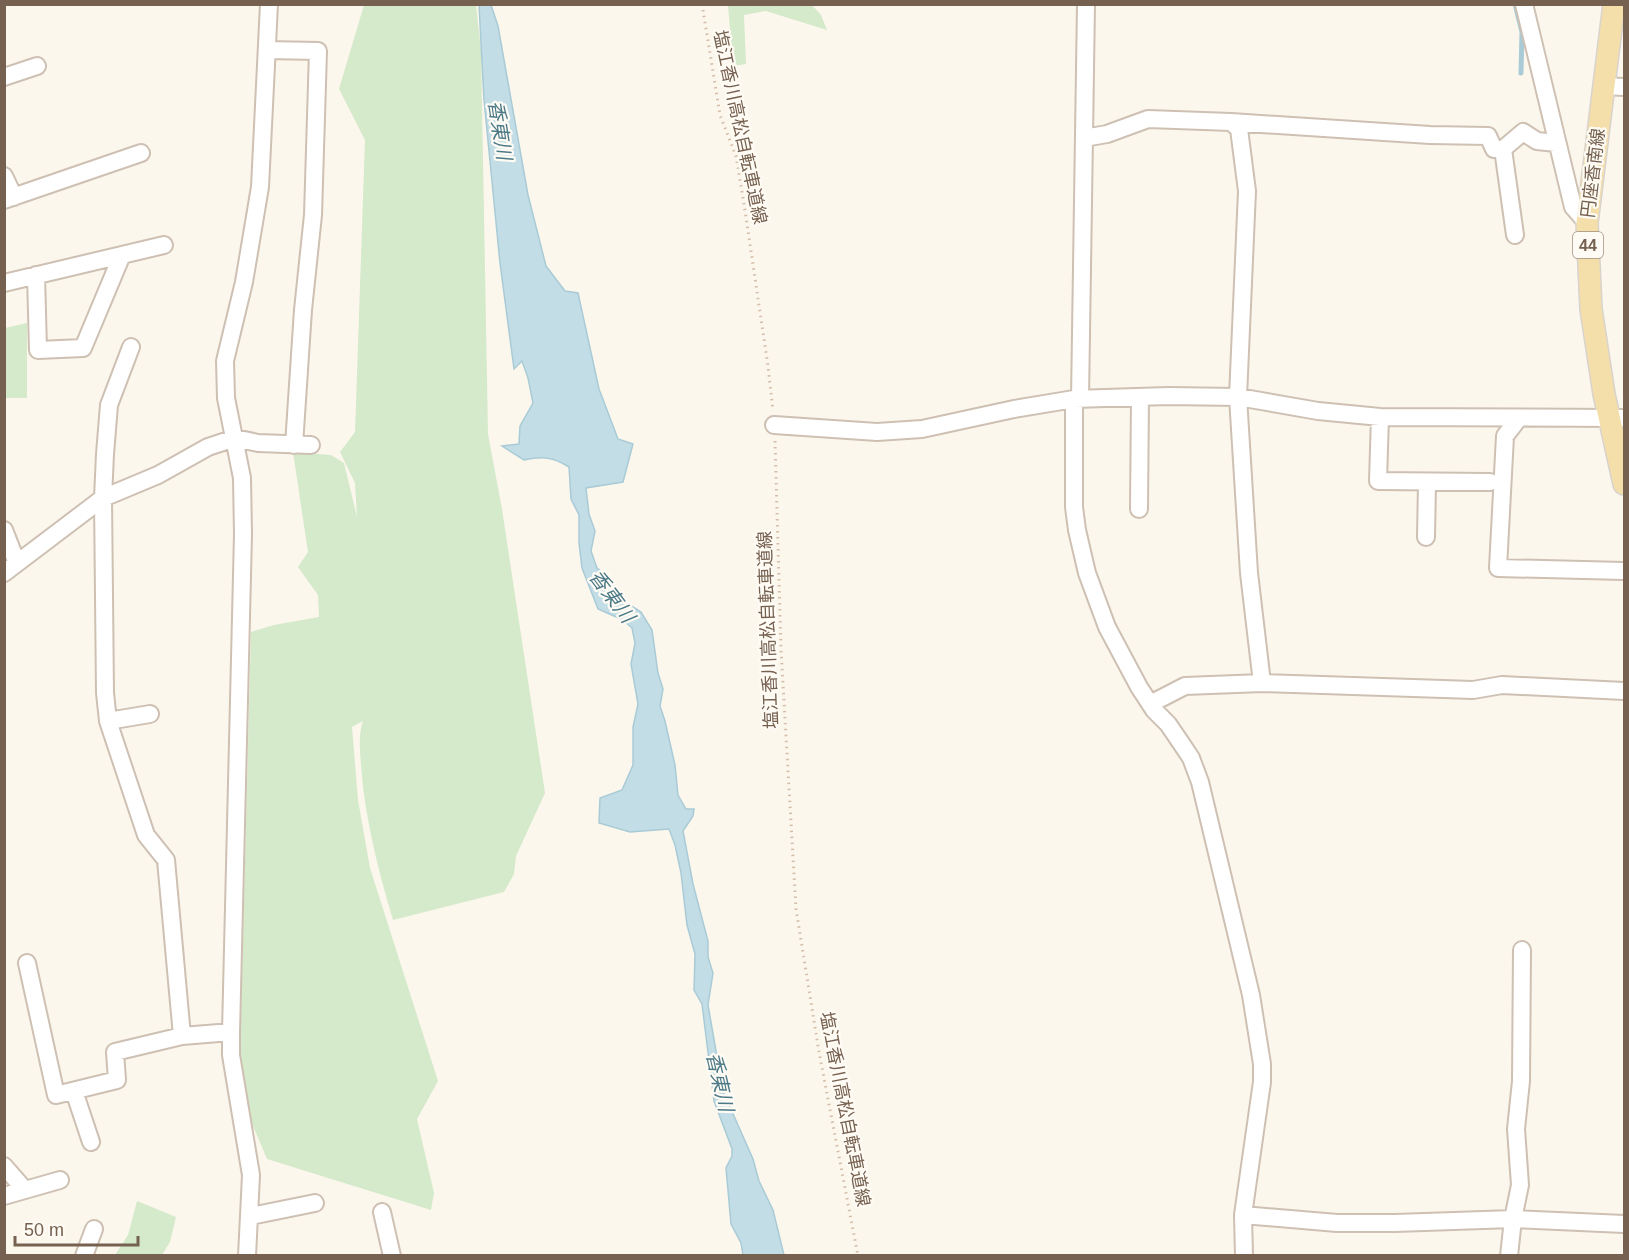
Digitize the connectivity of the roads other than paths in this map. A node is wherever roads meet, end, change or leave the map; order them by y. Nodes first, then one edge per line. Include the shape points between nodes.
1 (269, 4) edge
2 (1086, 4) edge
3 (1524, 4) edge
4 (1614, 4) edge
5 (267, 50) junction
6 (37, 66) dead end
7 (4, 77) edge
8 (1614, 87) edge
9 (1231, 122) junction
10 (1084, 138) junction
11 (1556, 143) junction
12 (1503, 150) junction
13 (141, 153) dead end
14 (4, 176) edge
15 (9, 198) edge
16 (1587, 223) junction
17 (1515, 235) dead end
18 (164, 245) dead end
19 (122, 255) junction
20 (36, 275) junction
21 (4, 283) edge
22 (131, 347) dead end
23 (1140, 397) junction
24 (1238, 398) junction
25 (1077, 399) junction
26 (1380, 417) junction
27 (1519, 418) junction
28 (1618, 418) edge
29 (774, 425) road end
30 (235, 438) junction
31 (294, 445) junction
32 (312, 445) dead end
33 (1490, 482) dead end
34 (1427, 483) junction
35 (1624, 484) edge
36 (103, 498) junction
37 (1138, 509) dead end
38 (4, 530) edge
39 (1426, 537) dead end
40 (11, 568) edge
41 (1624, 571) edge
42 (1262, 683) junction
43 (1624, 691) edge
44 (1150, 704) junction
45 (150, 714) dead end
46 (108, 721) junction
47 (1522, 950) dead end
48 (27, 963) dead end
49 (231, 1032) junction
50 (182, 1036) junction
51 (74, 1091) junction
52 (91, 1142) dead end
53 (4, 1166) edge
54 (60, 1179) dead end
55 (25, 1190) junction
56 (4, 1196) edge
57 (315, 1203) dead end
58 (382, 1212) dead end
59 (1243, 1215) junction
60 (251, 1216) junction
61 (1513, 1219) junction
62 (1624, 1224) edge
63 (94, 1229) dead end
64 (84, 1256) edge
65 (248, 1256) edge
66 (392, 1256) edge
67 (1244, 1256) edge
68 (1509, 1256) edge

1 - 5 street
2 - 10 street
3 - 11 street
4 - 8 main road, 円座香南線 / 44
5 - 30 street via 260,187 244,282 225,361 226,398
5 - 31 street via 318,51 313,215
6 - 7 street
8 - 16 main road, 円座香南線 / 44
9 - 10 street via 1148,119
9 - 12 street via 1488,136 1494,149
9 - 24 street via 1239,129 1247,191
10 - 25 street
11 - 12 street via 1537,141 1523,132
11 - 16 street via 1573,207
12 - 17 street
13 - 15 street
14 - 15 street
16 - 28 main road, 円座香南線 / 44 via 1591,309 1604,394
18 - 19 street
19 - 20 street
19 - 20 street via 83,348 38,350
20 - 21 street
22 - 36 street via 109,405
23 - 24 street
23 - 25 street
23 - 37 street
24 - 26 street
24 - 42 street via 1249,573
25 - 29 street via 922,429 877,432
25 - 44 street via 1074,507 1079,540 1107,627
26 - 27 street
26 - 34 street via 1378,481
27 - 28 street
27 - 41 street via 1505,436 1498,568
28 - 35 main road, 円座香南線 / 44
30 - 31 street
30 - 36 street
30 - 49 street via 242,478 243,534
31 - 32 street
33 - 34 street
34 - 39 street
36 - 40 street
36 - 46 street via 103,633
38 - 40 street
42 - 43 street via 1473,690 1502,684
42 - 44 street via 1185,686
44 - 59 street via 1186,751 1200,782 1251,995 1262,1082
45 - 46 street
46 - 50 street via 146,835 166,860
47 - 61 street via 1521,1081 1516,1129 1520,1185
48 - 51 street via 56,1095
49 - 50 street
49 - 60 street via 231,1055 251,1174
50 - 51 street via 115,1053 117,1080
51 - 52 street
53 - 55 street
54 - 55 street
55 - 56 street
57 - 60 street
58 - 66 street
59 - 61 street via 1395,1224
59 - 67 street
60 - 65 street
61 - 62 street
61 - 68 street
63 - 64 street

